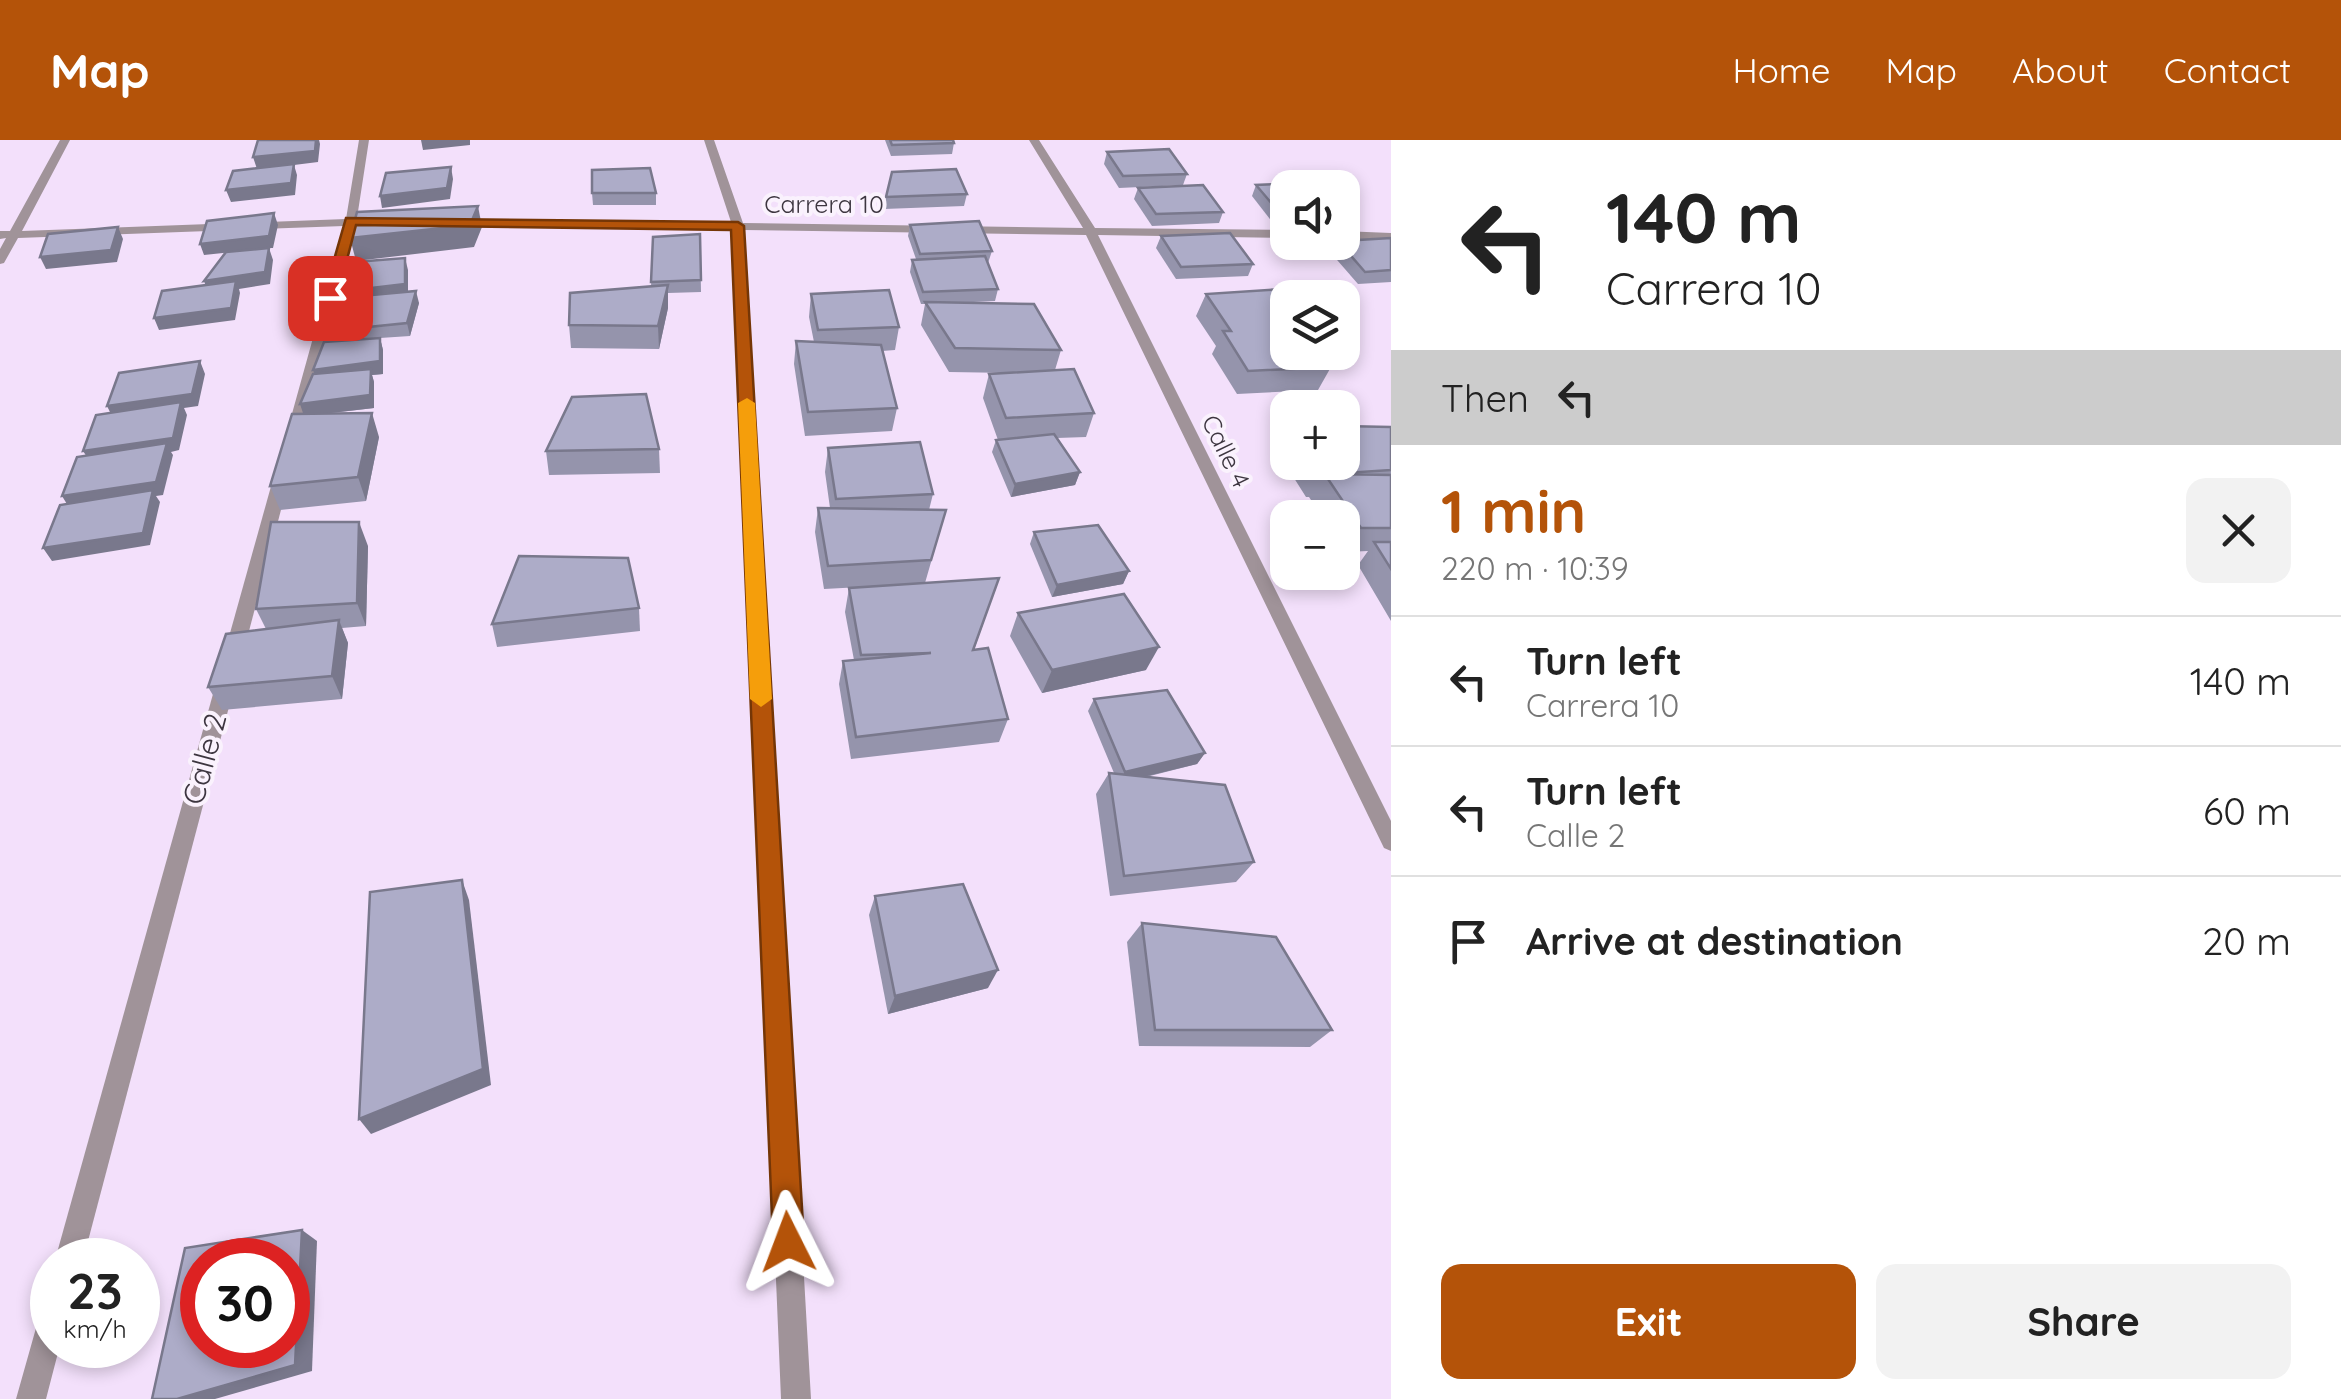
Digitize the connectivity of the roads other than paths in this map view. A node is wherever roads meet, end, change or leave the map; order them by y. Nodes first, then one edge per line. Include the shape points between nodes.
1 (65, 140) edge
2 (364, 140) edge
3 (709, 140) edge
4 (1034, 140) edge
5 (351, 220) junction
6 (390, 221) edge
7 (448, 222) edge
8 (738, 226) junction
9 (1089, 228) junction
10 (1270, 233) edge
11 (16, 234) junction
12 (0, 235) edge
13 (1360, 236) edge
14 (1391, 237) edge
15 (0, 260) edge
16 (1391, 842) edge
17 (75, 1238) edge
18 (39, 1368) edge
19 (31, 1399) edge
20 (796, 1399) edge

1 - 11 street
2 - 5 street, Calle 2
3 - 8 street
4 - 9 street, Calle 4
5 - 6 street
5 - 11 street
5 - 17 street, Calle 2
7 - 8 street, Carrera 10
8 - 9 street, Carrera 10
8 - 20 street
9 - 10 street, Carrera 10
9 - 16 street, Calle 4
11 - 12 street
11 - 15 street
13 - 14 street
18 - 19 street

